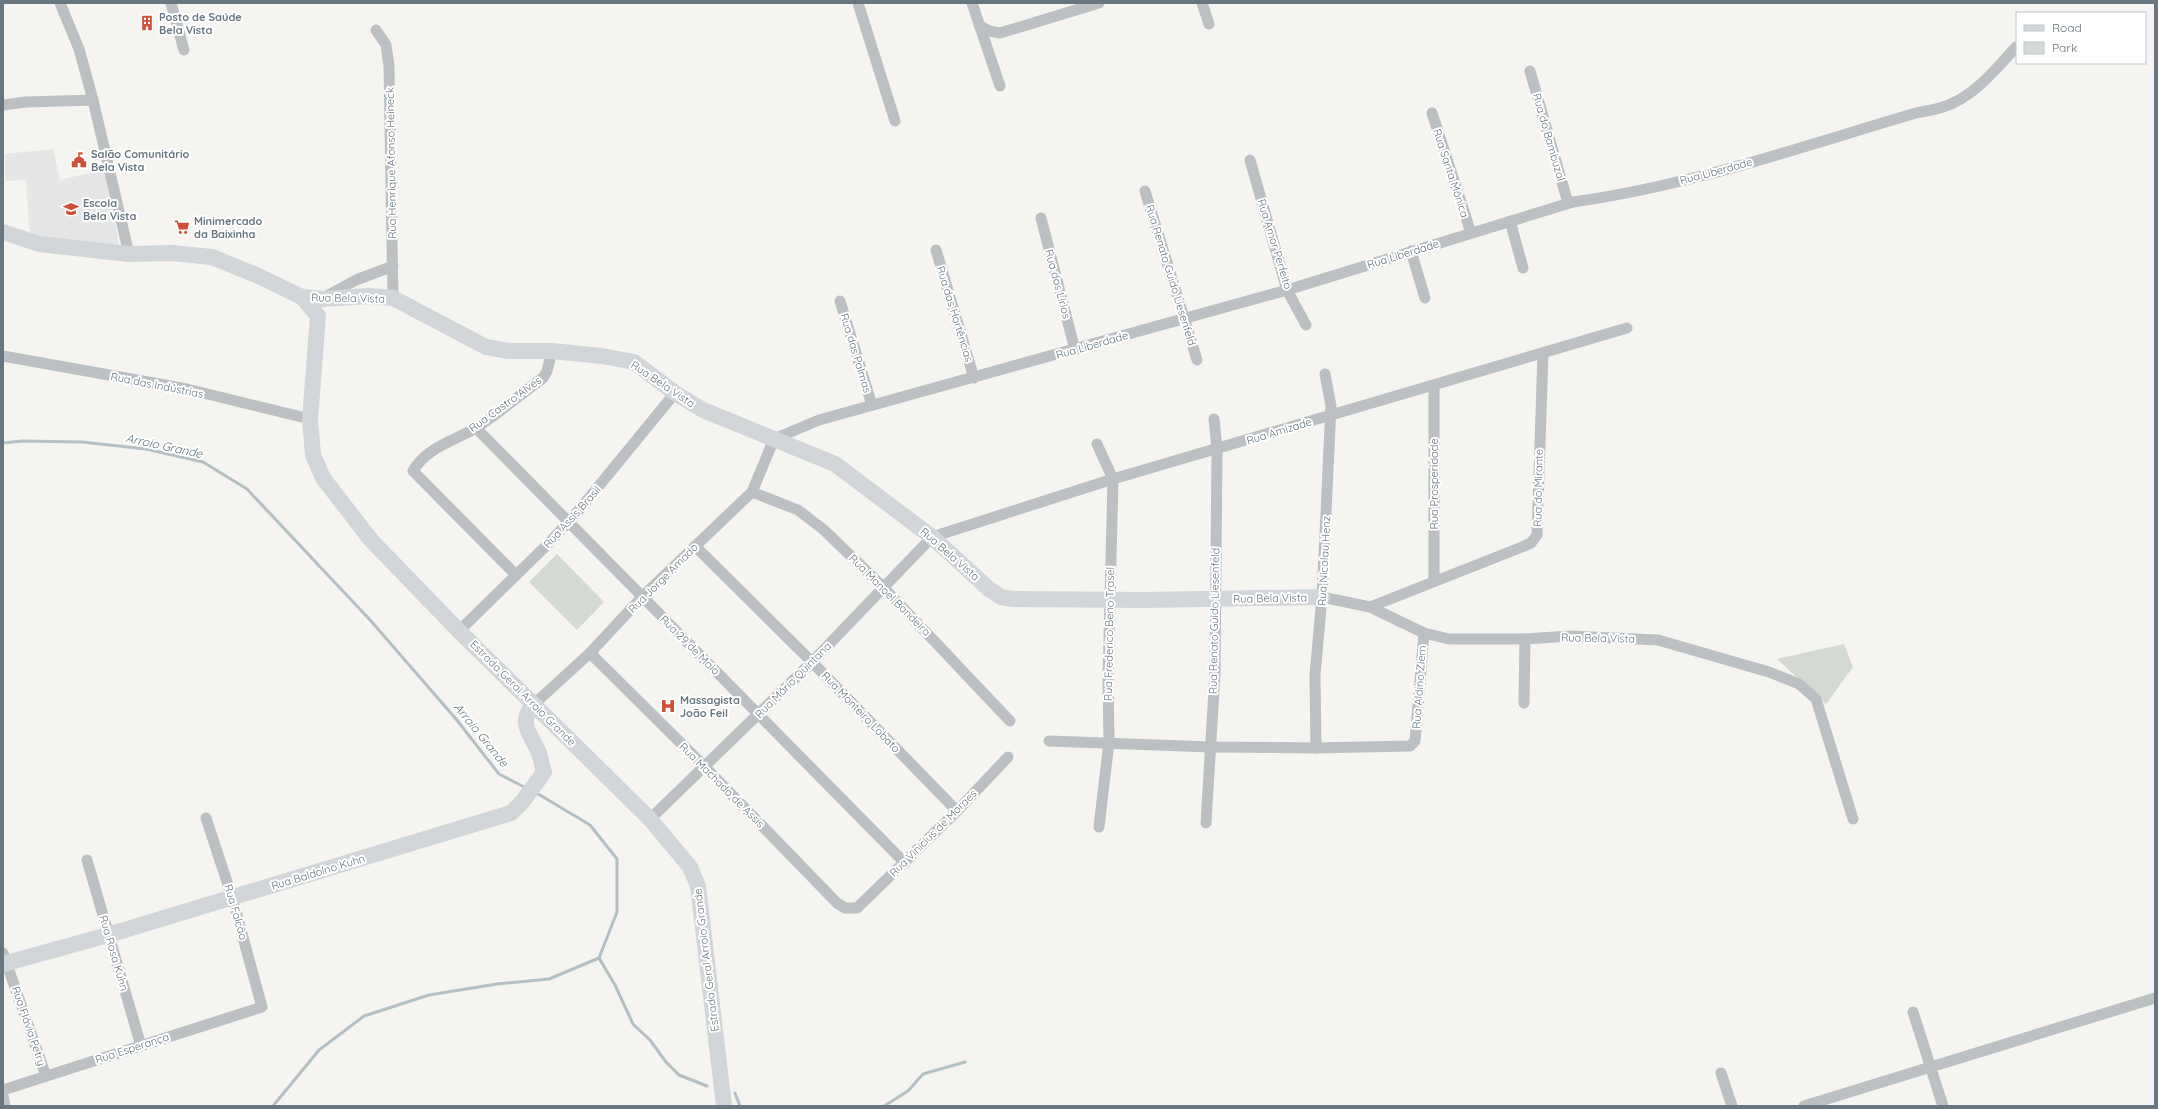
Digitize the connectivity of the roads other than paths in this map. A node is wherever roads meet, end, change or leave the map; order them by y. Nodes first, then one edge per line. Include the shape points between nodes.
1 (60, 3) edge
2 (171, 3) edge
3 (858, 3) edge
4 (972, 3) edge
5 (1099, 3) edge
6 (1202, 3) edge
7 (979, 24) junction
8 (1209, 24) dead end
9 (376, 30) dead end
10 (2016, 47) dead end
11 (184, 50) dead end
12 (1530, 71) dead end
13 (1000, 86) dead end
14 (94, 100) junction
15 (3, 105) edge
16 (1432, 113) dead end
17 (894, 121) dead end
18 (1250, 160) dead end
19 (1145, 191) dead end
20 (1568, 203) junction
21 (1041, 218) dead end
22 (1510, 221) junction
23 (3, 232) edge
24 (1471, 233) junction
25 (936, 250) dead end
26 (1411, 251) junction
27 (128, 254) junction
28 (393, 266) junction
29 (1523, 268) dead end
30 (1287, 290) junction
31 (302, 297) junction
32 (393, 298) junction
33 (1425, 298) dead end
34 (322, 299) junction
35 (840, 301) dead end
36 (1184, 319) junction
37 (1306, 325) dead end
38 (1627, 328) dead end
39 (1075, 350) junction
40 (552, 351) junction
41 (1543, 353) junction
42 (3, 356) edge
43 (1197, 360) dead end
44 (1325, 374) dead end
45 (974, 378) junction
46 (1434, 386) junction
47 (675, 393) junction
48 (872, 405) junction
49 (1330, 415) junction
50 (310, 419) junction
51 (1214, 419) dead end
52 (476, 428) junction
53 (774, 439) junction
54 (1097, 444) dead end
55 (1217, 449) junction
56 (1113, 479) junction
57 (752, 492) junction
58 (568, 522) junction
59 (932, 536) junction
60 (695, 546) junction
61 (516, 575) junction
62 (1434, 581) junction
63 (883, 587) junction
64 (642, 596) junction
65 (1322, 597) junction
66 (1214, 599) junction
67 (1109, 600) junction
68 (1370, 607) junction
69 (458, 631) junction
70 (1424, 633) junction
71 (1525, 639) junction
72 (590, 653) junction
73 (812, 662) junction
74 (1524, 703) dead end
75 (533, 705) junction
76 (759, 715) junction
77 (1010, 721) dead end
78 (1049, 741) dead end
79 (1109, 742) junction
80 (1210, 747) junction
81 (1316, 748) junction
82 (1008, 757) dead end
83 (704, 766) junction
84 (957, 811) junction
85 (206, 818) dead end
86 (650, 819) junction
87 (1853, 819) dead end
88 (1206, 823) dead end
89 (1099, 827) dead end
90 (87, 860) dead end
91 (904, 863) junction
92 (232, 897) junction
93 (857, 908) joint
94 (108, 935) junction
95 (4, 960) edge
96 (2155, 998) edge
97 (262, 1007) joint
98 (1913, 1012) dead end
99 (141, 1046) junction
100 (1931, 1067) junction
101 (1721, 1073) dead end
102 (46, 1076) junction
103 (3, 1090) edge
104 (3, 1096) edge
105 (5, 1106) edge
106 (724, 1106) edge
107 (1732, 1106) edge
108 (1804, 1106) edge
109 (1943, 1106) edge

1 - 14 street via 79,49
2 - 11 street
3 - 17 street
4 - 7 street
5 - 7 street via 1000,33 989,31
6 - 8 street
7 - 13 street
9 - 28 street, Rua Henrique Afonso Heineck via 386,45 390,66
10 - 20 street, Rua Liberdade via 1996,70 1971,92 1944,107 1699,177 1619,195
12 - 20 street, Rua do Bambuzal
14 - 15 street
14 - 27 street
16 - 24 street, Rua Santa Mônica
18 - 30 street, Rua Amor Perfeito
19 - 36 street, Rua Renato Guido Liesenfeld
20 - 22 street, Rua Liberdade
21 - 39 street, Rua dos Lírios
22 - 24 street, Rua Liberdade
22 - 29 street
23 - 27 street, Rua Bela Vista via 39,244
24 - 26 street, Rua Liberdade
25 - 45 street, Rua das Hortências
26 - 30 street, Rua Liberdade
26 - 33 street
27 - 31 street, Rua Bela Vista via 172,253 212,258 254,274
28 - 32 street, Rua Henrique Afonso Heineck
28 - 34 street via 356,280
30 - 36 street, Rua Liberdade
30 - 37 street, Rua Amor Perfeito
31 - 34 street, Rua Bela Vista
31 - 50 street, Estrada Geral Arroio Grande via 318,316
32 - 34 street, Rua Bela Vista via 370,296
32 - 40 street, Rua Bela Vista via 486,347 509,351
35 - 48 street, Rua das Palmas
36 - 39 street, Rua Liberdade
36 - 43 street, Rua Renato Guido Liesenfeld
38 - 41 street, Rua Amizade
39 - 45 street, Rua Liberdade
40 - 47 street, Rua Bela Vista via 634,362
40 - 52 street, Rua Castro Alves via 543,378
41 - 46 street, Rua Amizade
41 - 62 street, Rua do Mirante via 1537,536 1532,543 1522,548
42 - 50 street, Rua das Indústrias via 187,389
44 - 49 street, Rua Nicolau Henz
45 - 48 street, Rua Liberdade
46 - 49 street, Rua Amizade
46 - 62 street, Rua Prosperidade
47 - 53 street, Rua Bela Vista via 703,410
47 - 58 street, Rua Assis Brasil
48 - 53 street, Rua Liberdade via 819,420
49 - 55 street, Rua Amizade
49 - 65 street, Rua Nicolau Henz
50 - 69 street, Estrada Geral Arroio Grande via 313,455 323,478 371,540
51 - 55 street, Rua Renato Guido Liesenfeld
52 - 58 street, Rua 29 de Maio
52 - 61 street, Rua Castro Alves via 444,443 413,470
53 - 57 street, Rua Jorge Amado
53 - 59 street, Rua Bela Vista via 836,464
54 - 56 street, Rua Frederico Beno Trasel
55 - 56 street, Rua Amizade
55 - 66 street, Rua Renato Guido Liesenfeld
56 - 59 street, Rua Amizade
56 - 67 street, Rua Frederico Beno Trasel
57 - 60 street, Rua Jorge Amado
57 - 63 street, Rua Manoel Bandeira via 798,510 824,530
58 - 61 street, Rua Assis Brasil
58 - 64 street, Rua 29 de Maio
59 - 63 street, Rua Mário Quintana
59 - 67 street, Rua Bela Vista via 1001,597
60 - 64 street, Rua Jorge Amado
60 - 73 street, Rua Monteiro Lobato
61 - 69 street, Rua Assis Brasil
62 - 68 street, Rua do Mirante
63 - 73 street, Rua Mário Quintana
63 - 77 street, Rua Manoel Bandeira
64 - 72 street, Rua Jorge Amado
64 - 76 street, Rua 29 de Maio
65 - 66 street, Rua Bela Vista
65 - 68 street, Rua Bela Vista
65 - 81 street, Rua Nicolau Henz via 1315,675
66 - 67 street, Rua Bela Vista
66 - 80 street, Rua Renato Guido Liesenfeld via 1215,673
67 - 79 street, Rua Frederico Beno Trasel
68 - 70 street, Rua Bela Vista
69 - 75 street, Estrada Geral Arroio Grande
70 - 71 street, Rua Bela Vista via 1449,639
70 - 81 street, Rua Aldino Ziem via 1415,741 1410,746 1402,747
71 - 74 street
71 - 87 street, Rua Bela Vista via 1570,636 1658,640 1769,672 1799,684 1816,699
72 - 75 street, Rua Jorge Amado
72 - 83 street, Rua Machado de Assis
73 - 76 street, Rua Mário Quintana
73 - 84 street, Rua Monteiro Lobato
75 - 86 street, Estrada Geral Arroio Grande
75 - 92 street, Rua Baldoíno Kuhn via 525,720 544,772 511,813
76 - 83 street, Rua Mário Quintana
76 - 91 street, Rua 29 de Maio
78 - 79 street
79 - 80 street
79 - 89 street, Rua Frederico Beno Trasel
80 - 81 street
80 - 88 street, Rua Renato Guido Liesenfeld
82 - 84 street, Rua Vinícius de Moraes
83 - 86 street, Rua Mário Quintana
83 - 93 street, Rua Machado de Assis via 837,903 844,908
84 - 91 street, Rua Vinícius de Moraes
85 - 92 street, Rua Falcão
86 - 106 street, Estrada Geral Arroio Grande via 690,868 698,886
90 - 94 street, Rua Rosa Kuhn
91 - 93 street, Rua Vinícius de Moraes
92 - 94 street, Rua Baldoíno Kuhn
92 - 97 street, Rua Falcão
94 - 95 street, Rua Baldoíno Kuhn
94 - 99 street, Rua Rosa Kuhn
95 - 102 street, Rua Flávia Petry
96 - 100 street
97 - 99 street, Rua Esperança
98 - 100 street
99 - 102 street, Rua Esperança
100 - 108 street
100 - 109 street
101 - 107 street
102 - 103 street, Rua Esperança
104 - 105 street

